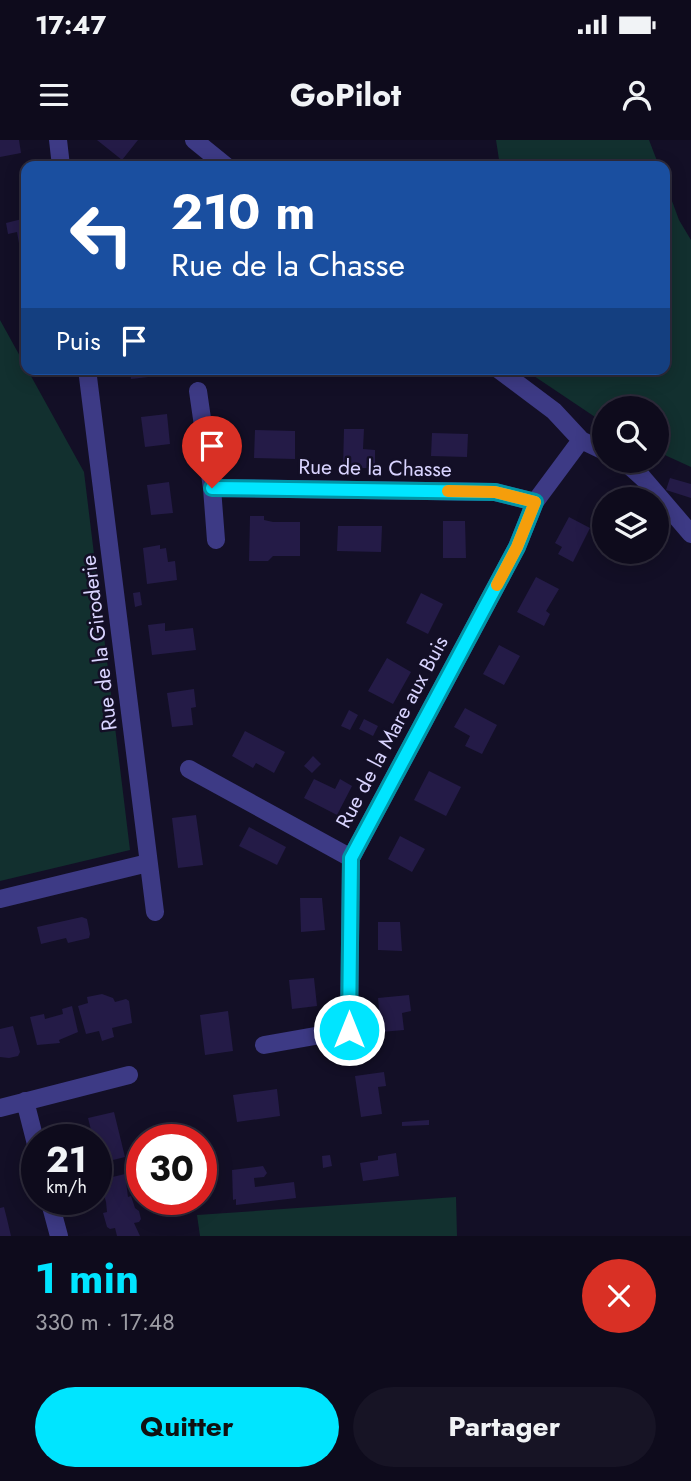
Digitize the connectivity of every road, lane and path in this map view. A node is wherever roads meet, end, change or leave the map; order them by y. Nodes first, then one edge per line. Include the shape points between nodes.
1 (58, 140) edge
2 (194, 140) edge
3 (60, 161) edge
4 (220, 161) edge
5 (88, 375) edge
6 (506, 375) edge
7 (198, 391) dead end
8 (581, 440) junction
9 (592, 445) edge
10 (637, 473) edge
11 (212, 488) junction
12 (535, 502) junction
13 (691, 534) edge
14 (216, 540) dead end
15 (189, 769) dead end
16 (351, 858) junction
17 (148, 863) junction
18 (0, 899) edge
19 (155, 912) dead end
20 (264, 1045) dead end
21 (129, 1074) dead end
22 (25, 1101) junction
23 (0, 1108) edge
24 (31, 1124) edge
25 (54, 1215) edge
26 (59, 1236) edge

1 - 3 street
2 - 4 street
5 - 17 street, Rue de la Giroderie
6 - 8 street via 554,411
7 - 11 street
8 - 9 street
8 - 12 street, Rue de la Mare aux Buis
10 - 13 street
11 - 12 street, Rue de la Chasse via 495,492
11 - 14 street
12 - 16 street, Rue de la Mare aux Buis via 517,547
15 - 16 street
16 - 20 street, Rue de la Mare aux Buis via 349,1030
17 - 18 street
17 - 19 street, Rue de la Giroderie
21 - 22 street
22 - 23 street
22 - 24 street
25 - 26 street

